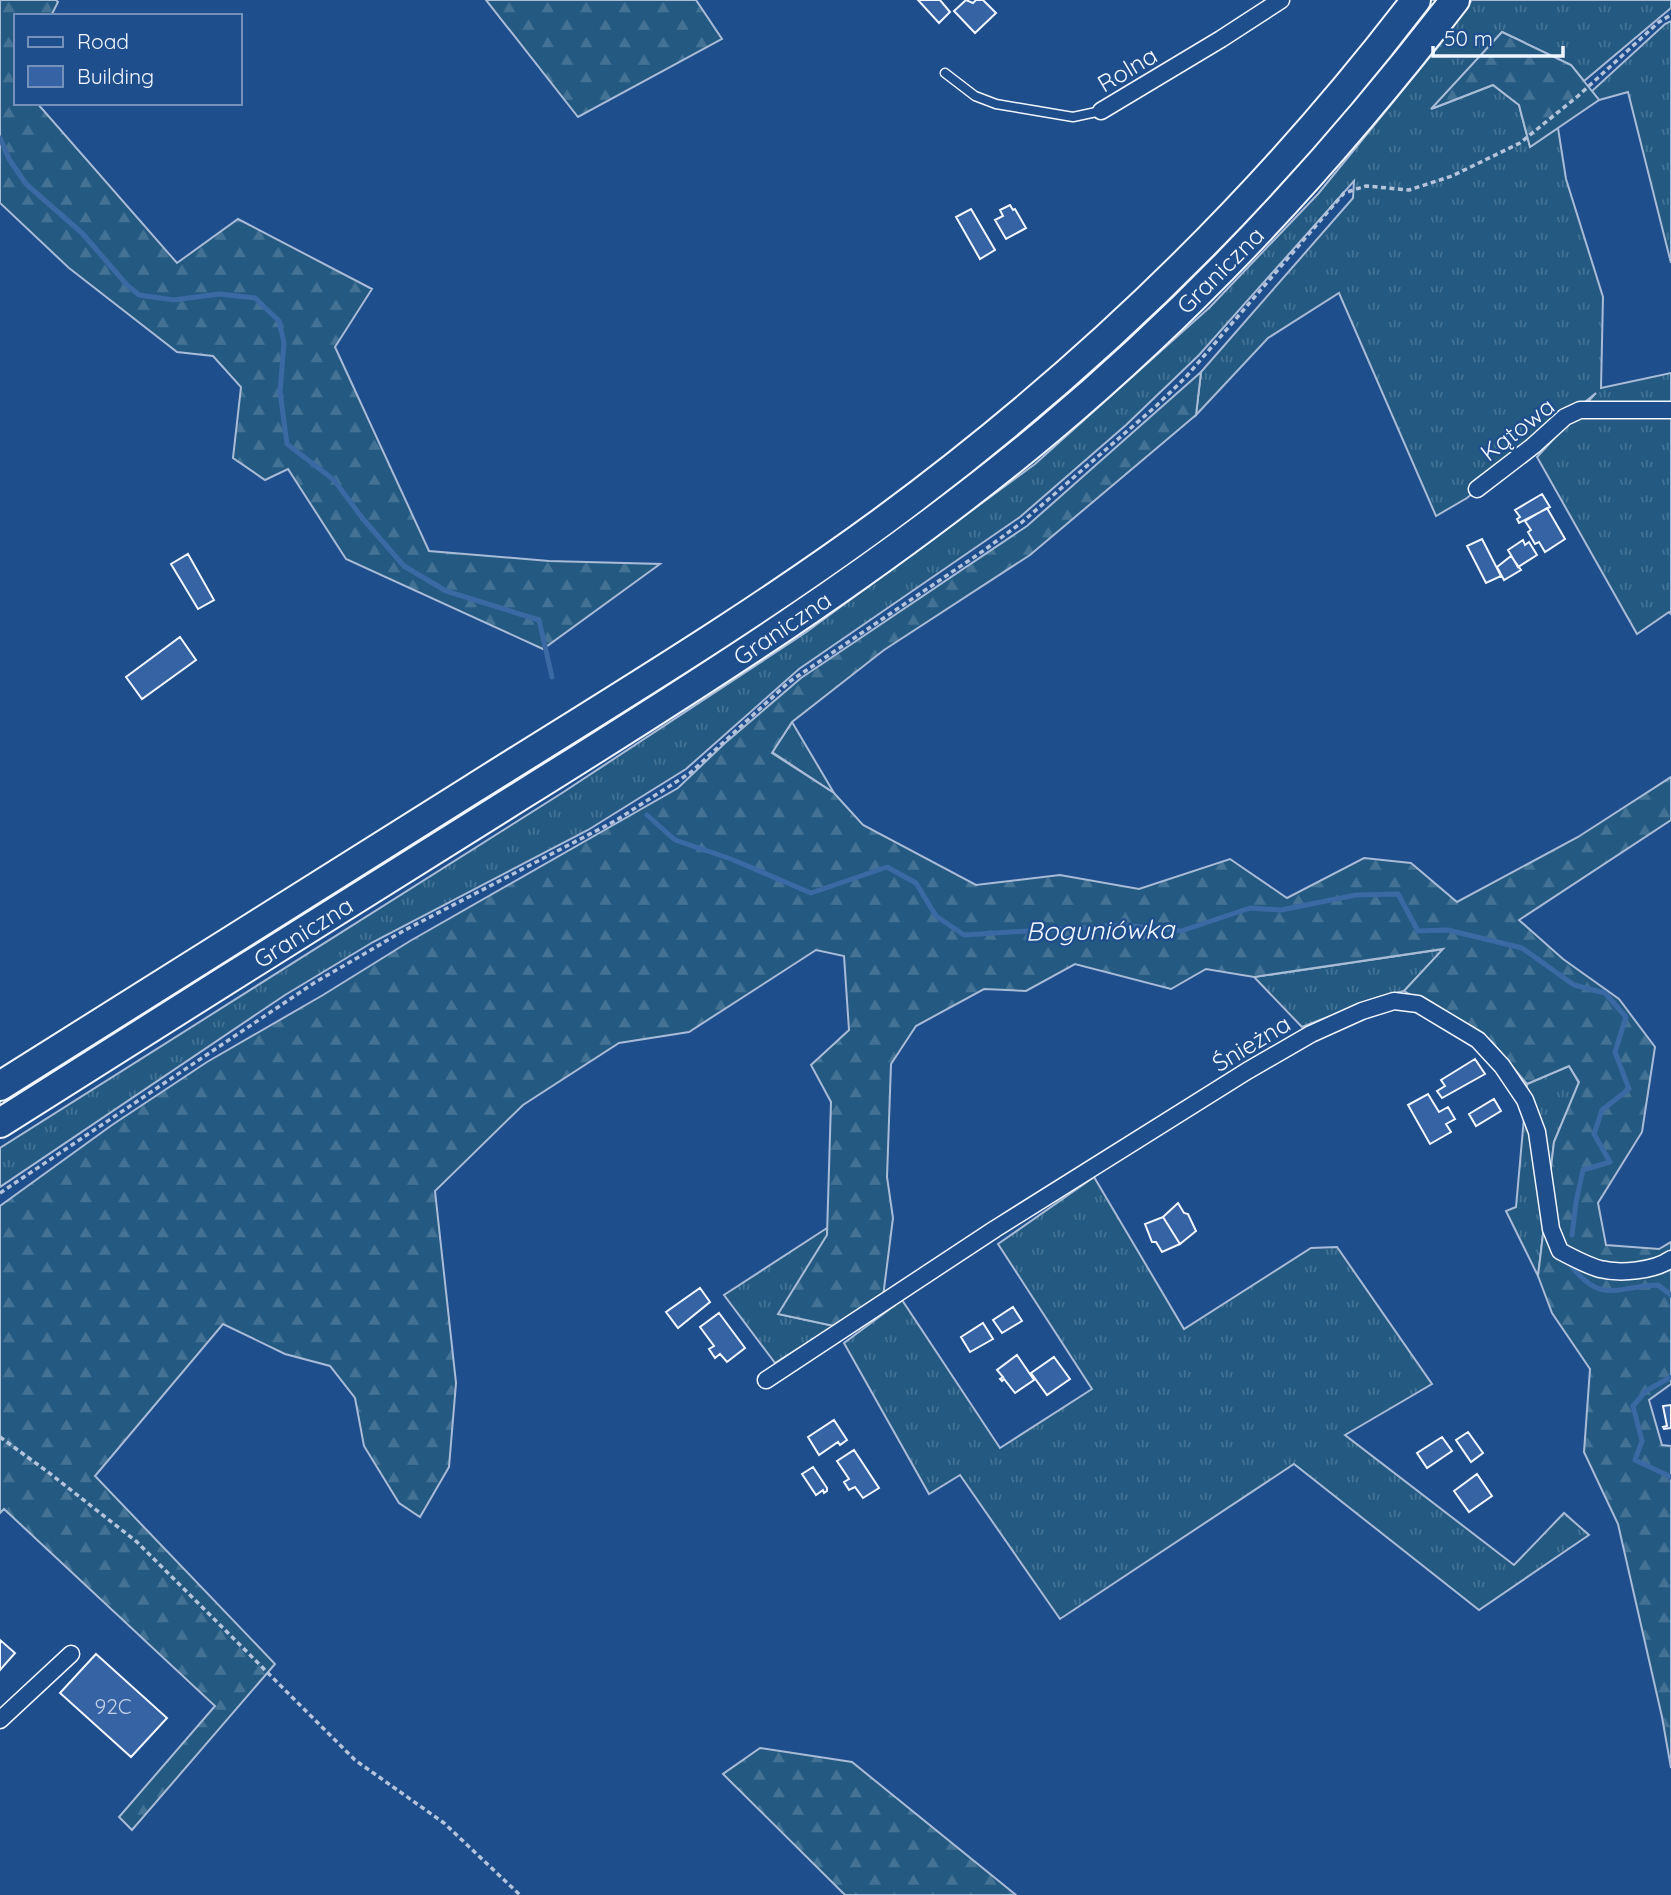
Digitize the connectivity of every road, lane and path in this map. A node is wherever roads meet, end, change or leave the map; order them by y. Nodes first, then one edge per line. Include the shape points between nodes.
1 (1281, 0) edge
2 (1416, 0) edge
3 (1455, 0) edge
4 (1671, 15) edge
5 (945, 74) dead end
6 (1101, 111) joint
7 (1671, 410) edge
8 (1477, 489) dead end
9 (0, 1086) edge
10 (0, 1123) edge
11 (0, 1193) edge
12 (1671, 1259) edge
13 (766, 1380) dead end
14 (0, 1437) edge
15 (71, 1654) dead end
16 (0, 1720) edge
17 (520, 1895) edge

1 - 6 street, Rolna
2 - 9 highway, Graniczna via 1292,150 1192,257 1036,400 937,481 708,640
3 - 10 highway, Graniczna via 1350,131 1225,265 1145,345 973,491 746,652
4 - 11 path via 1520,143 1452,176 1409,190 1366,186 1343,193 1155,407 993,544 789,681 690,773 615,821 405,930 314,983
5 - 6 lane, Rolna via 975,96 996,104 1073,117
7 - 8 street, Kątowa via 1580,410 1565,417
12 - 13 street, Śnieżna via 1634,1270 1602,1270 1560,1251 1551,1229 1537,1132 1525,1100 1478,1040 1418,1004 1394,1001 1311,1034 1247,1071
14 - 17 path via 137,1542 355,1760 444,1823
15 - 16 street

